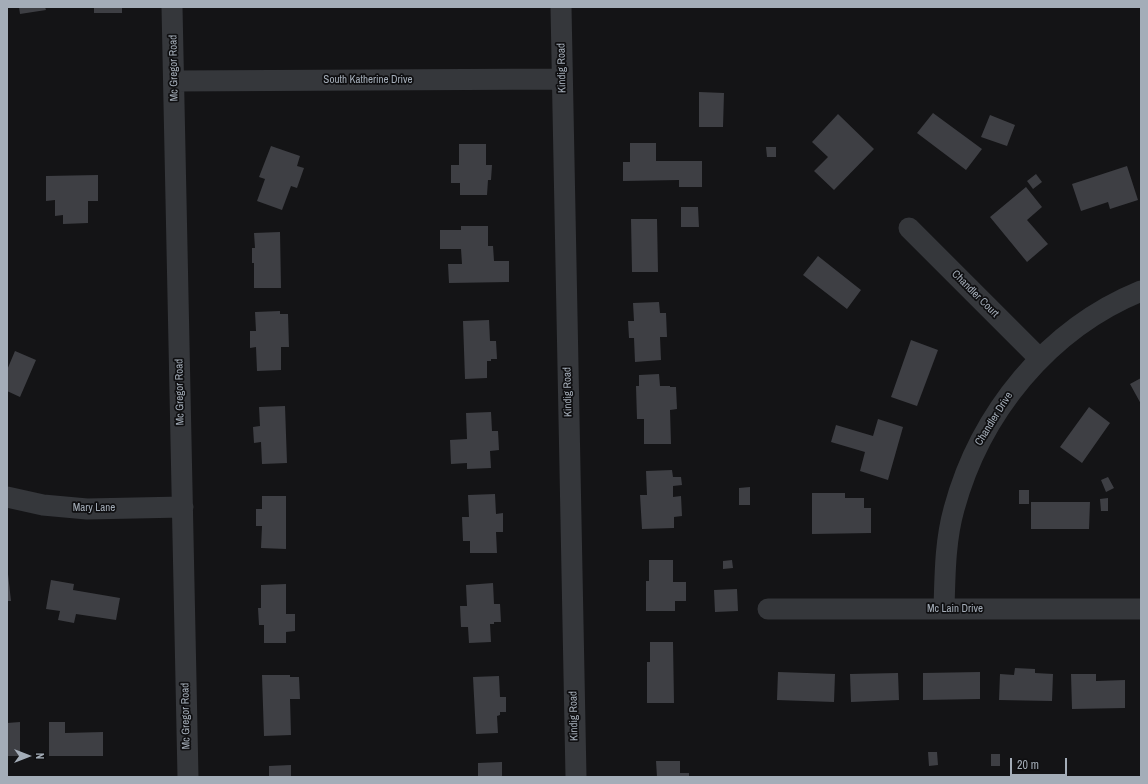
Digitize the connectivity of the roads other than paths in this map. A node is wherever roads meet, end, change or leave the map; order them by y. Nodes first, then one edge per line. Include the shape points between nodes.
1 (172, 7) edge
2 (560, 7) edge
3 (562, 79) junction
4 (174, 81) junction
5 (909, 228) dead end
6 (1141, 291) edge
7 (1040, 359) junction
8 (7, 497) edge
9 (183, 507) junction
10 (944, 608) junction
11 (768, 609) dead end
12 (1141, 609) edge
13 (188, 777) edge
14 (576, 777) edge

1 - 4 street, Mc Gregor Road
2 - 3 street, Kindig Road
3 - 4 street, South Katherine Drive
3 - 14 street, Kindig Road
4 - 9 street, Mc Gregor Road
5 - 7 street, Chandler Court
6 - 7 street, Chandler Drive via 1112,304 1079,325
7 - 10 street, Chandler Drive via 1000,406 974,452 954,509 946,552
8 - 9 street, Mary Lane via 43,505 75,508
9 - 13 street, Mc Gregor Road
10 - 11 street, Mc Lain Drive
10 - 12 street, Mc Lain Drive

